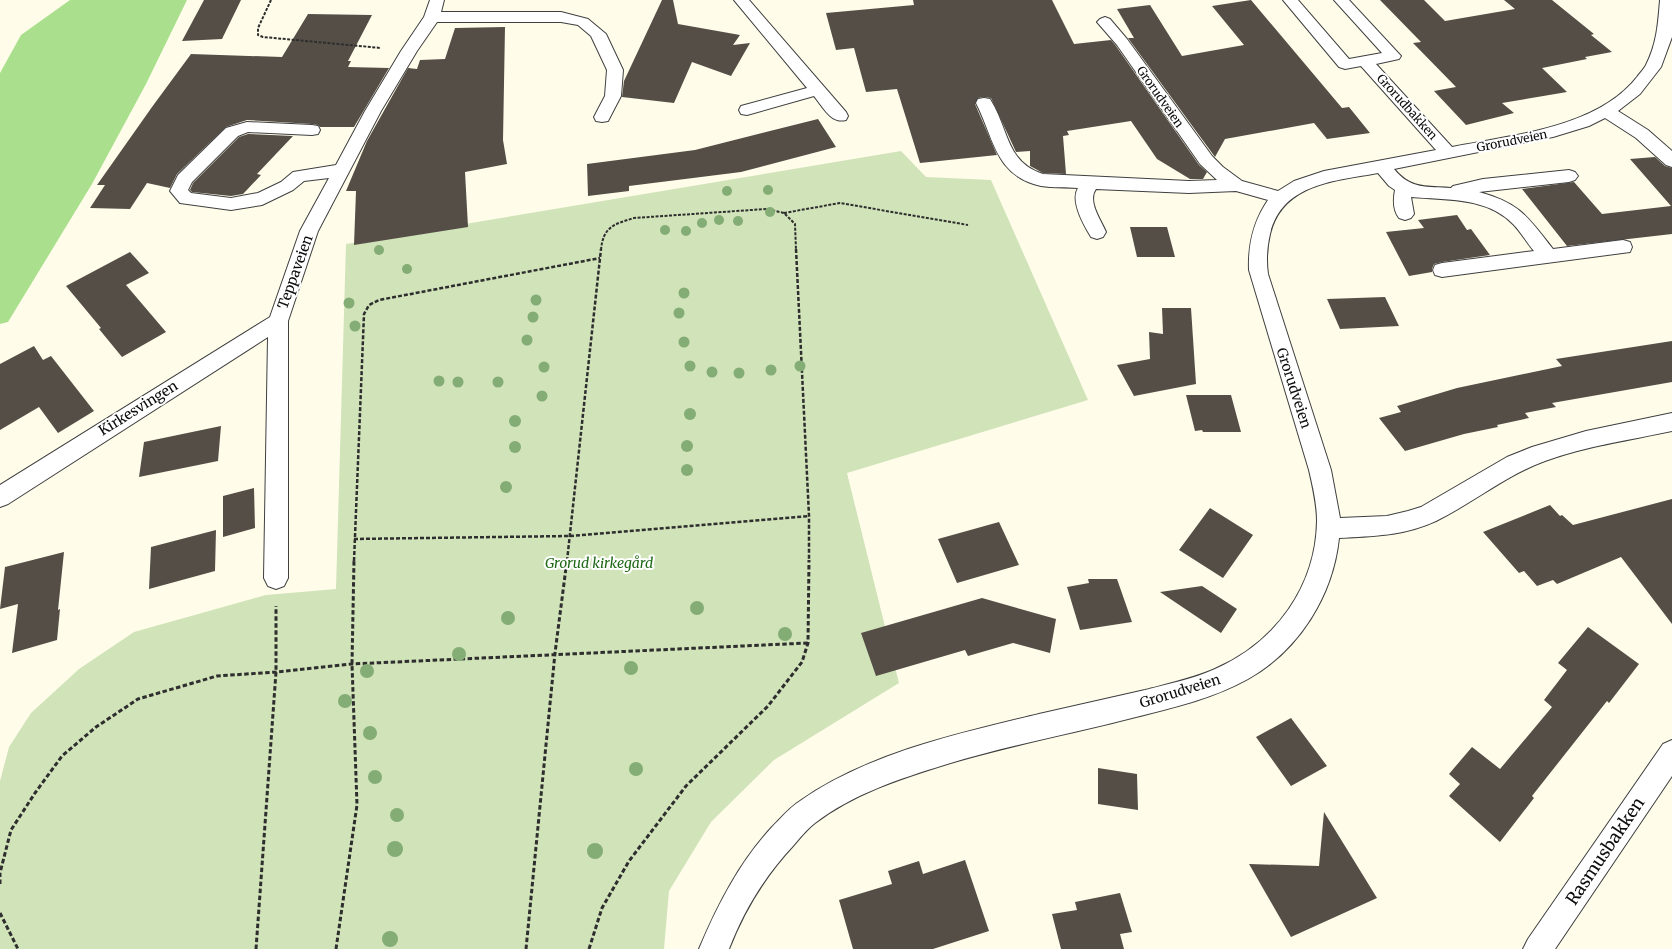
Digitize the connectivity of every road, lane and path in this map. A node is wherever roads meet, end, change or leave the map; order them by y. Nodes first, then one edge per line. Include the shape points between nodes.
1 (271, 0) edge
2 (437, 0) edge
3 (741, 0) edge
4 (1290, 0) edge
5 (1340, 0) edge
6 (1667, 0) edge
7 (432, 17) junction
8 (1105, 22) dead end
9 (409, 50) junction
10 (1366, 62) junction
11 (819, 90) junction
12 (984, 103) dead end
13 (747, 110) dead end
14 (1609, 113) junction
15 (840, 116) dead end
16 (602, 117) dead end
17 (312, 130) dead end
18 (1448, 153) junction
19 (1672, 161) edge
20 (1382, 166) junction
21 (341, 170) junction
22 (1569, 176) dead end
23 (1092, 182) junction
24 (1236, 185) junction
25 (1404, 188) junction
26 (1446, 193) junction
27 (1281, 198) junction
28 (784, 213) junction
29 (1405, 214) dead end
30 (968, 225) dead end
31 (1097, 232) dead end
32 (1623, 247) dead end
33 (1548, 256) junction
34 (600, 258) junction
35 (1442, 270) dead end
36 (278, 321) junction
37 (1672, 422) edge
38 (0, 497) edge
39 (809, 516) junction
40 (1328, 528) junction
41 (570, 536) junction
42 (354, 539) junction
43 (276, 578) joint
44 (808, 642) junction
45 (555, 653) junction
46 (352, 664) junction
47 (276, 672) junction
48 (1672, 753) edge
49 (0, 884) edge
50 (0, 913) edge
51 (18, 949) edge
52 (256, 949) edge
53 (336, 949) edge
54 (526, 949) edge
55 (589, 949) edge
56 (714, 949) edge
57 (1538, 949) edge

1 - 9 path via 258,28 258,34 263,37
2 - 7 street, Teppaveien
3 - 11 street
4 - 10 street, Grorudbakken via 1345,64
5 - 10 street, Grorudbakken via 1393,56
6 - 14 street, Grorudveien via 1670,29 1667,55 1650,84
7 - 9 street, Teppaveien
7 - 16 street via 561,17 583,22 598,34 615,70 613,96
8 - 24 street, Grorudveien via 1206,160
9 - 21 street, Teppaveien via 372,111
10 - 18 street, Grorudbakken
11 - 13 street
11 - 15 street
12 - 23 street, Grorudveien via 992,115 1010,162 1018,171 1042,180
14 - 18 street, Grorudveien via 1562,130
14 - 19 street via 1646,136
17 - 21 street via 247,127 232,132 184,179 179,191 186,199 231,204 262,199 287,186 299,176
18 - 20 street, Grorudveien
20 - 25 street via 1395,182
20 - 27 street, Grorudveien via 1309,182
21 - 36 street, Teppaveien via 310,231
22 - 26 street via 1483,185
23 - 24 street, Grorudveien via 1189,187
23 - 31 street via 1085,191 1084,202
24 - 27 street, Grorudveien
25 - 26 street
25 - 29 street via 1402,199
26 - 33 street via 1490,200 1508,210 1520,220
27 - 40 street, Grorudveien via 1272,208 1261,232 1258,268 1320,470 1326,496
28 - 30 path via 840,203
28 - 34 path via 766,209 634,218 614,224 602,238
28 - 39 path via 795,224
32 - 33 street
33 - 35 street
34 - 41 path
34 - 42 path via 380,300 369,306 364,314
36 - 38 street, Kirkesvingen
36 - 43 street, Teppaveien
37 - 40 street via 1586,440 1540,453 1515,464 1428,514 1408,521 1387,526
39 - 41 path
39 - 44 path
40 - 56 street, Grorudveien via 1321,574 1311,596 1296,621 1278,643 1254,662 1222,679 1179,694 919,759 835,794 800,818 766,853 739,893
41 - 42 path
41 - 45 path
42 - 46 path
43 - 47 path
44 - 45 path
44 - 55 path via 802,662 768,706 686,786 629,861 602,908
45 - 46 path
45 - 54 path
46 - 47 path
46 - 53 path via 357,805
47 - 49 path via 217,676 138,699 96,726 62,756 34,793 11,830 0,873
47 - 52 path
48 - 57 street, Rasmusbakken
50 - 51 path

